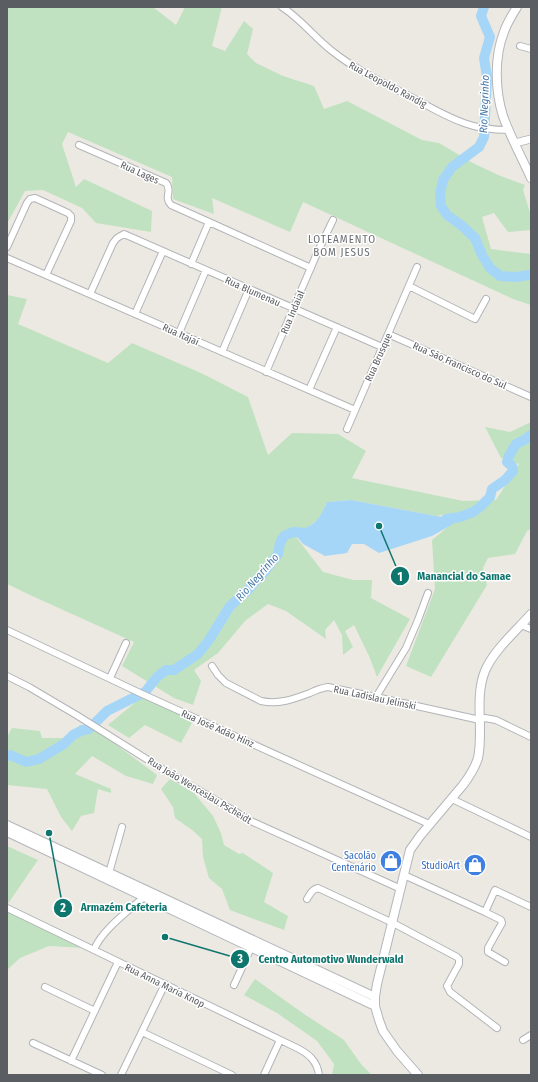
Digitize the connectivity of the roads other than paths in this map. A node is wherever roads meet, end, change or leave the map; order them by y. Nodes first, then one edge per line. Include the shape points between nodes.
1 (282, 7) edge
2 (517, 7) edge
3 (520, 46) dead end
4 (531, 49) edge
5 (509, 130) junction
6 (531, 139) edge
7 (515, 143) junction
8 (79, 145) dead end
9 (531, 178) edge
10 (333, 220) dead end
11 (209, 222) junction
12 (7, 247) edge
13 (163, 251) junction
14 (7, 258) edge
15 (191, 264) junction
16 (417, 267) dead end
17 (311, 268) junction
18 (206, 270) junction
19 (46, 276) junction
20 (409, 286) junction
21 (249, 289) junction
22 (90, 294) junction
23 (486, 299) dead end
24 (294, 308) junction
25 (135, 314) junction
26 (336, 327) junction
27 (179, 333) junction
28 (388, 334) junction
29 (382, 347) junction
30 (222, 352) junction
31 (266, 372) junction
32 (309, 390) junction
33 (531, 396) edge
34 (355, 410) junction
35 (347, 429) dead end
36 (428, 593) dead end
37 (531, 614) edge
38 (521, 625) junction
39 (531, 629) edge
40 (7, 630) edge
41 (126, 643) dead end
42 (212, 666) dead end
43 (7, 676) edge
44 (110, 678) junction
45 (376, 697) junction
46 (480, 720) junction
47 (531, 737) edge
48 (452, 799) junction
49 (429, 824) junction
50 (7, 825) edge
51 (122, 827) dead end
52 (7, 832) edge
53 (531, 837) edge
54 (45, 843) junction
55 (34, 845) junction
56 (83, 861) junction
57 (69, 862) junction
58 (109, 873) junction
59 (404, 876) junction
60 (401, 889) junction
61 (144, 897) junction
62 (307, 899) dead end
63 (531, 907) edge
64 (7, 908) edge
65 (485, 912) junction
66 (393, 924) junction
67 (253, 945) junction
68 (94, 950) junction
69 (118, 962) junction
70 (505, 962) dead end
71 (292, 963) junction
72 (165, 984) junction
73 (234, 985) dead end
74 (45, 987) dead end
75 (375, 997) junction
76 (376, 1006) junction
77 (95, 1011) junction
78 (498, 1028) dead end
79 (142, 1032) junction
80 (531, 1035) edge
81 (280, 1040) junction
82 (523, 1040) dead end
83 (33, 1043) dead end
84 (71, 1061) junction
85 (318, 1072) edge
86 (102, 1075) edge
87 (122, 1075) edge
88 (232, 1075) edge
89 (264, 1075) edge
90 (418, 1075) edge

1 - 5 street, Rua Leopoldo Randig via 330,50 365,74 465,124
2 - 5 main road via 499,47 497,69 499,101
3 - 4 street
5 - 7 main road
6 - 7 street
7 - 9 main road
8 - 11 street, Rua Lages via 166,183 169,189 167,200 171,205
10 - 17 street, Rua Indaial
11 - 15 street
11 - 17 street
12 - 19 street via 30,199 35,198 68,213 71,221
13 - 15 street, Rua Blumenau
13 - 22 street, Rua Blumenau via 124,234 117,238
13 - 25 street
14 - 19 street, Rua Itajaí
15 - 18 street, Rua Blumenau
16 - 20 street, Rua Brusque
17 - 24 street, Rua Indaial
18 - 21 street, Rua Blumenau
18 - 27 street
19 - 22 street, Rua Itajaí
20 - 23 street via 475,319
20 - 28 street, Rua Brusque
21 - 24 street, Rua Blumenau
21 - 30 street
22 - 25 street, Rua Itajaí
24 - 26 street, Rua Blumenau
24 - 31 street, Rua Indaial
25 - 27 street, Rua Itajaí
26 - 29 street, Rua Blumenau
26 - 32 street
27 - 30 street, Rua Itajaí
28 - 29 street, Rua Brusque
28 - 33 street, Rua São Francisco do Sul
29 - 34 street, Rua Brusque
30 - 31 street, Rua Itajaí
31 - 32 street, Rua Itajaí
32 - 34 street, Rua Itajaí
34 - 35 street, Rua Brusque
36 - 45 street via 406,648
37 - 38 main road
38 - 39 street
38 - 46 main road via 494,655 485,672 481,690
40 - 44 street, Rua José Adão Hinz
41 - 44 street
42 - 45 street, Rua Ladislau Jelinski via 226,683 261,701 274,703 328,687
43 - 60 street, Rua João Wenceslau Pscheidt via 253,822
44 - 49 street, Rua José Adão Hinz
45 - 46 street, Rua Ladislau Jelinski
46 - 47 street, Rua Ladislau Jelinski via 496,720
46 - 48 main road via 476,764 469,778
48 - 49 main road
48 - 53 street
49 - 59 main road via 410,850
50 - 54 main road
51 - 58 street
52 - 55 main road
54 - 55 main road via 36,841
54 - 56 main road
55 - 57 main road
56 - 57 main road via 79,864
56 - 58 main road
57 - 61 main road
58 - 67 main road
59 - 60 main road
59 - 65 street
60 - 66 main road
61 - 67 main road
61 - 68 street via 104,933
62 - 66 street via 312,890 318,888
63 - 65 street via 495,890
64 - 68 street, Rua Anna Maria Knop
65 - 70 street via 502,923 488,952
66 - 75 main road
66 - 78 street via 457,957 460,964 447,989
67 - 71 main road
67 - 73 street
68 - 69 street, Rua Anna Maria Knop
69 - 72 street, Rua Anna Maria Knop
69 - 77 street
71 - 75 main road
71 - 76 main road
72 - 79 street
72 - 81 street, Rua Anna Maria Knop
74 - 77 street
75 - 76 main road
76 - 90 main road via 383,1031
77 - 84 street
79 - 87 street
79 - 88 street
80 - 82 street
81 - 85 street, Rua Anna Maria Knop via 314,1060
81 - 89 street
83 - 84 street
84 - 86 street

